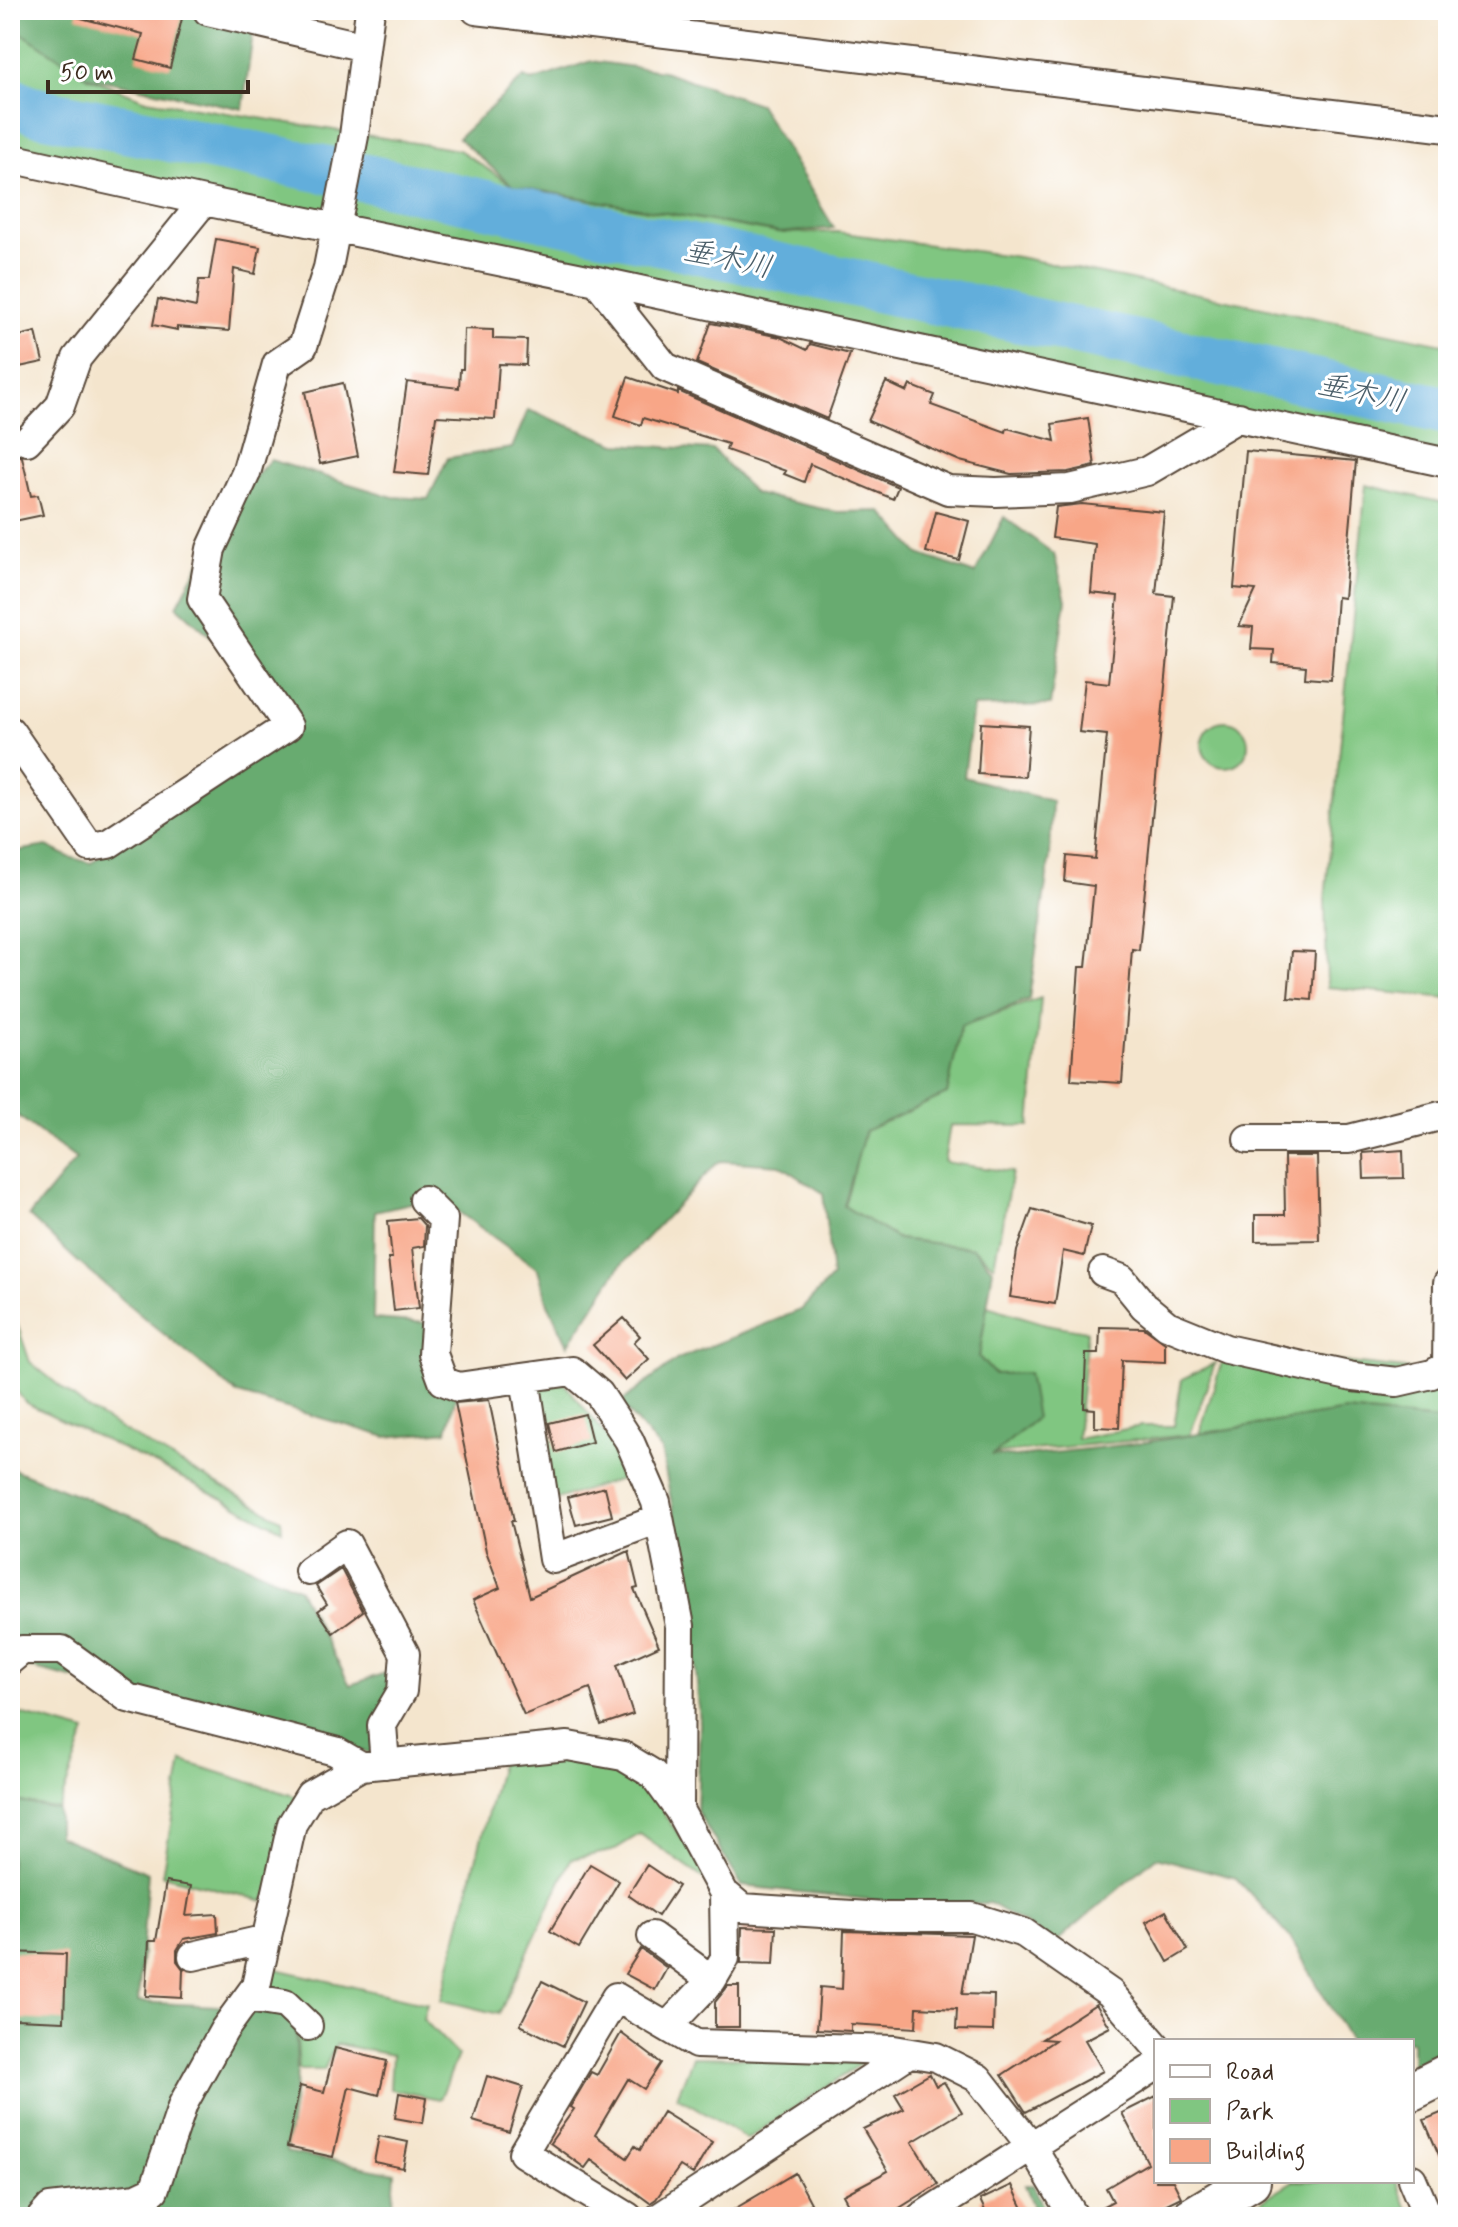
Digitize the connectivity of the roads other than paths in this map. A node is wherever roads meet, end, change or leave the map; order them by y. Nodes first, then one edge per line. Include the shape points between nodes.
1 (370, 10) edge
2 (476, 10) edge
3 (208, 11) edge
4 (365, 47) junction
5 (1448, 128) edge
6 (10, 158) edge
7 (204, 201) junction
8 (338, 216) junction
9 (597, 281) junction
10 (1239, 417) junction
11 (27, 441) dead end
12 (1448, 463) edge
13 (10, 731) edge
14 (1448, 1119) edge
15 (1248, 1139) dead end
16 (424, 1200) dead end
17 (1103, 1272) dead end
18 (1448, 1283) edge
19 (525, 1378) junction
20 (659, 1519) junction
21 (309, 1571) dead end
22 (10, 1660) edge
23 (373, 1765) junction
24 (679, 1810) junction
25 (724, 1893) junction
26 (652, 1936) dead end
27 (267, 1939) junction
28 (193, 1956) dead end
29 (712, 1980) junction
30 (248, 1998) junction
31 (308, 2026) dead end
32 (667, 2027) junction
33 (1154, 2044) edge
34 (909, 2053) junction
35 (1154, 2067) edge
36 (1448, 2073) edge
37 (1414, 2090) edge
38 (1032, 2147) junction
39 (1248, 2183) edge
40 (1414, 2183) edge
41 (42, 2217) edge
42 (628, 2217) edge
43 (660, 2217) edge
44 (921, 2217) edge
45 (1074, 2217) edge
46 (1191, 2217) edge
47 (1428, 2217) edge

1 - 4 street
2 - 5 street
3 - 4 street
4 - 8 street
6 - 7 street
7 - 8 street
7 - 11 street via 77,358 60,406
8 - 9 street
8 - 13 street via 303,346 277,364 246,473 211,549 202,599 288,726 96,847 90,847
9 - 10 street
9 - 10 street via 665,367 948,490 1070,489 1147,471
10 - 12 street
14 - 15 street via 1440,1116 1349,1139
16 - 19 street via 443,1219 433,1354 443,1381 458,1387
17 - 18 street via 1122,1279 1167,1325 1226,1349 1397,1382 1447,1366
19 - 20 street via 572,1371 599,1394 629,1440
19 - 20 street via 553,1559
20 - 24 street via 680,1626
21 - 23 street via 347,1544 405,1654 402,1691 382,1725
22 - 23 street via 22,1650 62,1650 128,1698
23 - 24 street via 568,1746 597,1750 623,1756 653,1774
23 - 27 street via 310,1795 292,1824
24 - 25 street
25 - 29 street via 725,1958
25 - 33 street via 742,1908 972,1917 1024,1933 1110,1993
26 - 29 street
27 - 28 street
27 - 30 street
29 - 32 street
30 - 31 street via 285,2004
30 - 41 street via 183,2104 154,2190 137,2198 50,2208
32 - 34 street via 696,2044
32 - 42 street via 616,1997 523,2153
34 - 38 street via 936,2057 978,2078
34 - 43 street
35 - 38 street
36 - 37 street
38 - 44 street
38 - 45 street
39 - 46 street
40 - 47 street

